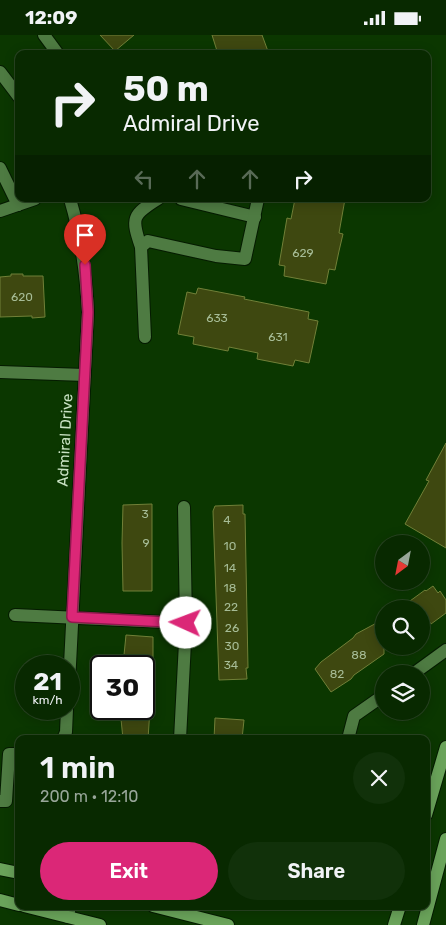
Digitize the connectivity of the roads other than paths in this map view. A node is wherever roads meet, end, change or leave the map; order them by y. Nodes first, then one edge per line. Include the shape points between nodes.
1 (44, 35) edge
2 (55, 50) edge
3 (0, 72) edge
4 (15, 92) edge
5 (0, 168) edge
6 (15, 199) edge
7 (17, 202) edge
8 (26, 202) edge
9 (71, 202) edge
10 (153, 202) edge
11 (193, 202) edge
12 (258, 202) edge
13 (18, 205) junction
14 (0, 211) edge
15 (255, 217) junction
16 (141, 247) junction
17 (145, 337) dead end
18 (0, 372) edge
19 (85, 375) junction
20 (184, 507) dead end
21 (15, 615) dead end
22 (72, 617) junction
23 (186, 623) junction
24 (446, 650) edge
25 (70, 655) edge
26 (425, 665) edge
27 (375, 701) edge
28 (67, 720) edge
29 (66, 735) edge
30 (180, 735) edge
31 (349, 735) edge
32 (446, 747) edge
33 (15, 754) edge
34 (0, 801) edge
35 (430, 801) edge
36 (446, 839) edge
37 (0, 869) edge
38 (15, 872) edge
39 (430, 899) edge
40 (0, 900) edge
41 (15, 904) edge
42 (52, 910) edge
43 (169, 910) edge
44 (399, 910) edge
45 (427, 910) edge
46 (69, 912) edge
47 (100, 925) edge
48 (228, 925) edge
49 (394, 925) edge
50 (423, 925) edge

1 - 2 street
3 - 4 street
5 - 6 street
7 - 13 street
8 - 13 street
9 - 19 street, Admiral Drive via 86,279
10 - 16 street via 140,209 136,218
11 - 15 street
12 - 15 street
13 - 14 street
15 - 16 street via 245,259 148,241
16 - 17 street
18 - 19 street
19 - 22 street, Admiral Drive
20 - 23 street
21 - 22 street
22 - 23 street
22 - 25 street, Admiral Drive
23 - 30 street
24 - 26 street
27 - 31 street via 354,716
28 - 29 street
32 - 35 main road
33 - 34 street via 9,754 6,801
36 - 39 main road
37 - 38 main road
40 - 41 main road
42 - 46 main road
43 - 48 main road
44 - 49 main road
45 - 50 main road
46 - 47 main road

